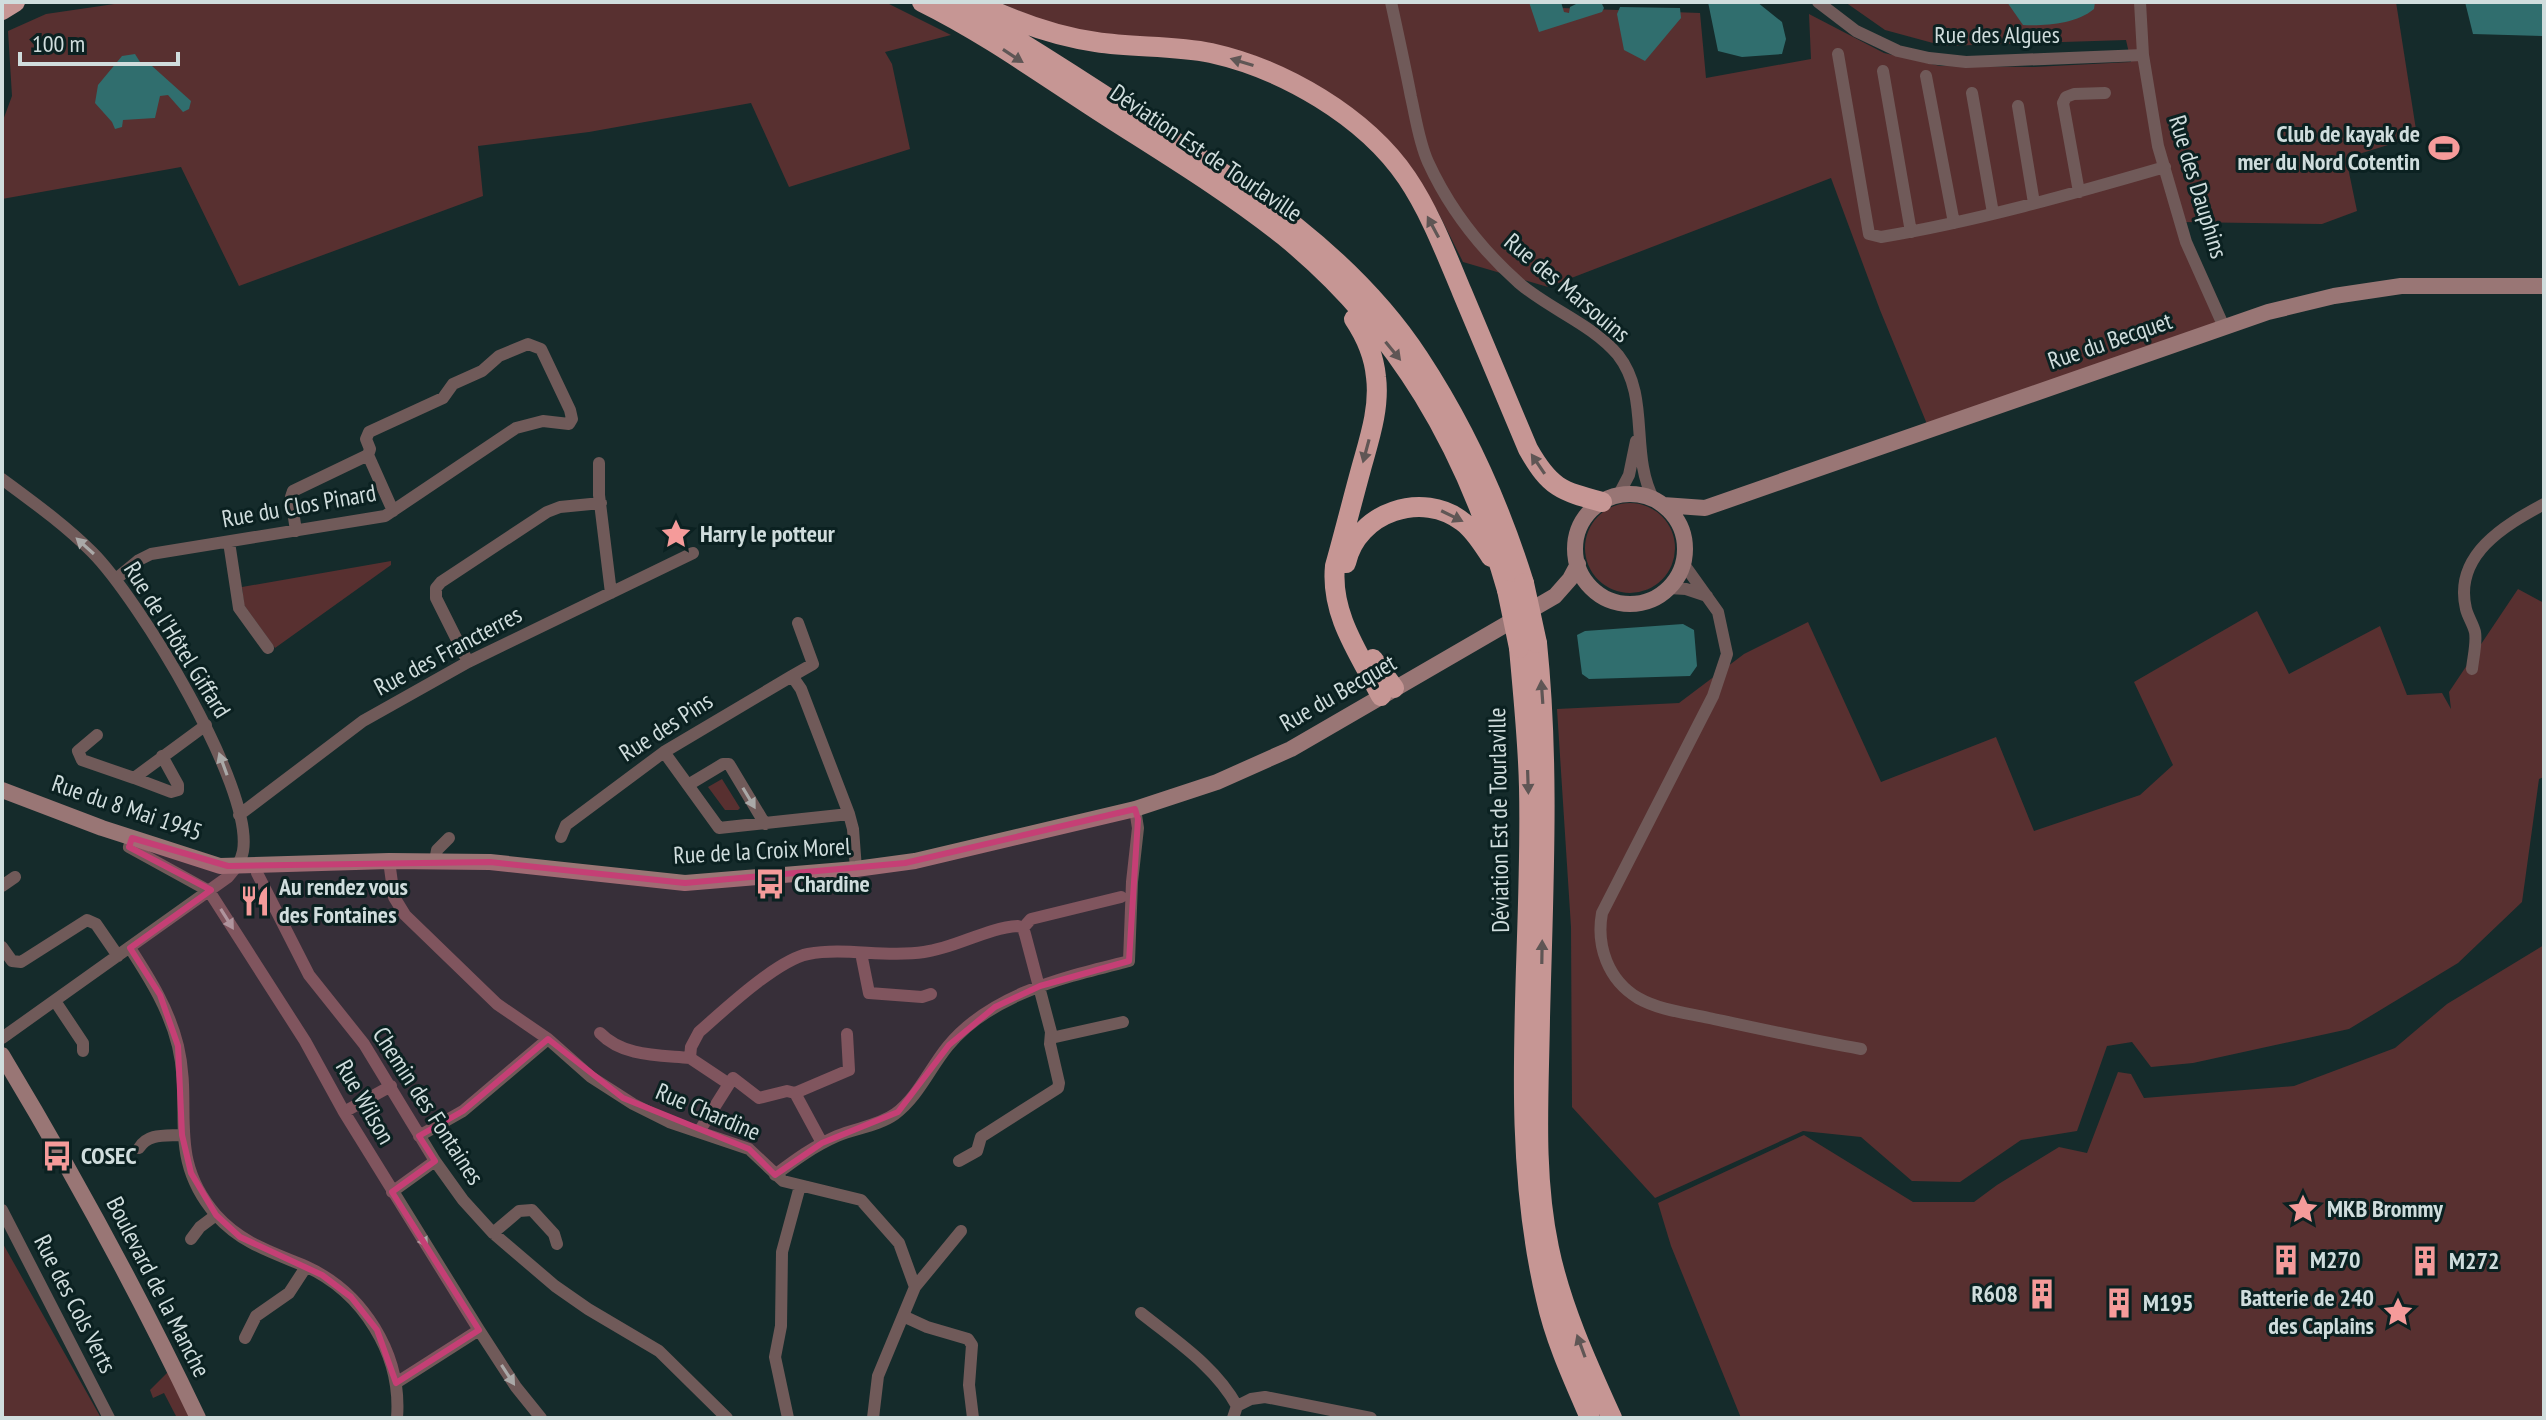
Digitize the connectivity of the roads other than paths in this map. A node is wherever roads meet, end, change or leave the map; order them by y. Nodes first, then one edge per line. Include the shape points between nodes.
1 (15, 2) edge
2 (922, 2) edge
3 (954, 2) edge
4 (975, 2) edge
5 (1391, 2) edge
6 (1818, 2) edge
7 (2140, 2) edge
8 (2, 10) edge
9 (1838, 54) dead end
10 (2143, 55) junction
11 (1883, 71) dead end
12 (1926, 76) dead end
13 (1972, 93) dead end
14 (2105, 93) dead end
15 (2018, 106) dead end
16 (2165, 167) junction
17 (2079, 192) junction
18 (2034, 203) junction
19 (1993, 213) junction
20 (1954, 223) junction
21 (1911, 232) junction
22 (1327, 275) junction
23 (2544, 286) edge
24 (2224, 327) junction
25 (1638, 434) junction
26 (368, 455) junction
27 (599, 463) dead end
28 (2, 479) edge
29 (1610, 499) junction
30 (1659, 502) junction
31 (601, 503) junction
32 (2544, 504) edge
33 (1705, 508) junction
34 (393, 511) junction
35 (296, 531) junction
36 (1683, 534) junction
37 (229, 542) junction
38 (693, 553) dead end
39 (1683, 563) junction
40 (1578, 564) junction
41 (116, 579) junction
42 (1511, 581) junction
43 (1669, 588) junction
44 (1596, 591) junction
45 (611, 593) junction
46 (1555, 596) junction
47 (1707, 596) junction
48 (798, 623) dead end
49 (1528, 645) junction
50 (268, 648) dead end
51 (468, 662) junction
52 (2472, 669) dead end
53 (792, 676) junction
54 (1388, 692) junction
55 (206, 725) junction
56 (97, 735) dead end
57 (664, 752) junction
58 (162, 756) junction
59 (134, 778) junction
60 (688, 785) junction
61 (2, 790) edge
62 (1135, 809) junction
63 (849, 814) junction
64 (239, 815) junction
65 (765, 824) junction
66 (561, 837) dead end
67 (132, 838) junction
68 (449, 838) dead end
69 (389, 861) junction
70 (435, 861) junction
71 (257, 865) junction
72 (237, 866) junction
73 (856, 869) junction
74 (15, 877) dead end
75 (2, 886) edge
76 (209, 891) junction
77 (1121, 897) dead end
78 (1023, 928) junction
79 (2, 947) edge
80 (130, 948) junction
81 (861, 953) junction
82 (118, 956) junction
83 (1040, 986) junction
84 (931, 994) dead end
85 (55, 1001) junction
86 (1123, 1022) dead end
87 (600, 1033) dead end
88 (847, 1034) dead end
89 (2, 1038) edge
90 (1051, 1038) junction
91 (548, 1039) junction
92 (1861, 1049) dead end
93 (83, 1051) dead end
94 (2, 1055) edge
95 (690, 1058) junction
96 (729, 1084) junction
97 (391, 1086) junction
98 (795, 1093) junction
99 (344, 1112) junction
100 (700, 1130) junction
101 (182, 1135) junction
102 (419, 1136) junction
103 (822, 1143) junction
104 (139, 1148) dead end
105 (435, 1161) junction
106 (959, 1161) dead end
107 (775, 1175) junction
108 (800, 1186) junction
109 (392, 1192) junction
110 (2, 1210) edge
111 (216, 1215) junction
112 (961, 1231) dead end
113 (493, 1233) junction
114 (191, 1239) dead end
115 (557, 1244) dead end
116 (306, 1267) junction
117 (915, 1287) junction
118 (1141, 1313) dead end
119 (903, 1316) junction
120 (479, 1330) junction
121 (245, 1338) dead end
122 (396, 1383) junction
123 (1235, 1412) edge
124 (109, 1418) edge
125 (198, 1418) edge
126 (397, 1418) edge
127 (541, 1418) edge
128 (727, 1418) edge
129 (788, 1418) edge
130 (873, 1418) edge
131 (973, 1418) edge
132 (1371, 1418) edge
133 (1590, 1418) edge
134 (1612, 1418) edge

1 - 8 highway
2 -> 22 highway, Déviation Est de Tourlaville via 1217,187
3 - 42 highway, Déviation Est de Tourlaville via 1237,181 1333,260 1382,310 1418,356 1466,435 1505,525
29 -> 4 highway via 1566,493 1539,468 1442,243 1407,177 1339,111 1279,76 1235,60 1196,50 1069,37
5 - 25 street, Rue des Marsouins via 1427,160 1442,188 1478,240 1521,285 1617,354 1638,399
6 - 10 street, Rue des Algues via 1856,31 1898,51 1929,58 1966,62
7 - 10 street, Rue des Dauphins
9 - 21 street via 1866,227 1869,234 1881,237
10 - 16 street, Rue des Dauphins
11 - 21 street
12 - 20 street
13 - 19 street
14 - 17 street via 2074,94 2063,103
15 - 18 street
16 - 17 street
16 - 24 street, Rue des Dauphins via 2186,242
17 - 18 street
18 - 19 street
19 - 20 street
20 - 21 street
22 -> 42 highway, Déviation Est de Tourlaville via 1412,375 1436,414
22 -> 54 highway via 1364,335 1376,376 1372,427 1333,584 1339,614
23 - 24 main road, Rue du Becquet via 2367,290
24 - 33 main road, Rue du Becquet
25 - 29 street, Rue des Marsouins via 1629,475
25 - 30 street, Rue des Marsouins via 1644,482
26 - 34 street
26 - 34 street, Rue du Clos Pinard via 369,432 443,398 453,384 499,356 528,344 545,354 570,410 569,424 543,421 516,428
26 - 35 street via 293,491
27 - 31 street
41 -> 28 street, Rue de l'Hôtel Giffard via 93,552
29 - 30 main road via 1635,495
29 - 40 main road via 1582,522
30 - 33 main road, Rue du Becquet
30 - 36 main road
31 - 45 street
31 - 51 street via 547,512 441,582 436,598
32 - 52 street via 2500,529 2469,568 2464,587 2475,634
33 - 36 main road
34 - 35 street, Rue du Clos Pinard
35 - 37 street, Rue du Clos Pinard
36 - 39 main road
37 - 41 street, Rue du Clos Pinard via 151,554
37 - 50 street via 239,608
38 - 45 street, Rue des Francterres
39 - 43 main road
39 - 47 street
40 - 44 main road
40 - 46 main road, Rue du Becquet
41 - 55 street, Rue de l'Hôtel Giffard
42 - 49 highway, Déviation Est de Tourlaville, bridge
54 -> 42 highway via 1344,599 1347,556 1376,519 1417,507 1462,521
43 - 44 main road via 1631,604
43 - 47 street
44 - 46 main road, Rue du Becquet
45 - 51 street, Rue des Francterres
46 - 54 main road, Rue du Becquet
47 - 92 street via 1724,631 1727,654 1721,679 1602,913 1603,952 1621,983 1648,1002
48 - 53 street via 813,664
49 -> 133 highway, Déviation Est de Tourlaville via 1523,1114 1527,1184 1546,1301
134 -> 49 highway, Déviation Est de Tourlaville via 1560,1285 1542,1193 1538,1107 1546,786
51 - 64 street, Rue des Francterres via 363,721
53 - 57 street, Rue des Pins
53 - 63 street
54 - 62 main road, Rue du Becquet via 1279,754 1217,782
55 - 58 street
64 -> 55 street, Rue de l'Hôtel Giffard
56 - 59 street via 78,751 82,760
57 - 60 street
57 - 66 street, Rue des Pins via 566,825
58 - 59 street
58 - 59 street via 178,790
60 - 65 street via 719,828
60 -> 65 street via 729,764
61 - 67 main road, Rue du 8 Mai 1945
62 - 73 main road, Rue de la Croix Morel via 915,861
62 - 83 street via 1129,961
63 - 65 street
63 - 73 street
64 - 72 street, Rue de l'Hôtel Giffard via 244,844
67 - 72 main road, Rue du 8 Mai 1945 via 220,866
67 - 76 street, Rue Wilson via 129,847
68 - 70 street via 437,850
69 - 70 main road, Rue de la Croix Morel
69 - 71 main road, Rue de la Croix Morel
69 - 91 street, Rue Chardine via 394,897 405,915 497,1004
70 - 73 main road, Rue de la Croix Morel via 685,883
71 - 72 main road, Rue de la Croix Morel
71 - 97 street, Chemin des Fontaines via 309,975
72 - 76 street
74 - 75 street
76 - 80 street
76 -> 99 street, Rue Wilson
77 - 78 street via 1031,919
78 - 81 street via 1013,926 920,953
78 - 83 street
79 - 82 street via 12,961 21,962 87,920 96,924
80 - 82 street
80 - 101 street via 160,995 178,1046
81 - 84 street via 869,993
81 - 95 street via 807,954 782,966 699,1032
82 - 85 street
83 - 90 street
83 - 103 street via 995,1007 961,1034 898,1112
85 - 89 street
85 - 93 street
86 - 90 street
87 - 95 street via 627,1050
88 - 98 street via 849,1070
90 - 106 street via 1058,1088 981,1137 977,1151
91 - 100 street, Rue Chardine via 623,1098 669,1122
91 - 102 street via 463,1111
94 - 125 main road, Boulevard de la Manche via 128,1277
95 - 96 street
96 - 98 street via 733,1078 764,1099
96 - 100 street
97 - 99 street
97 - 102 street, Chemin des Fontaines
98 - 103 street
99 - 109 street, Rue Wilson
100 - 107 street, Rue Chardine via 749,1149
101 - 104 street via 150,1137
101 - 111 street via 191,1173
102 - 105 street, Chemin des Fontaines
103 - 107 street
105 - 109 street
105 - 113 street, Chemin des Fontaines
107 - 108 street, Rue Chardine
108 - 117 street, Rue Chardine via 861,1200 899,1243
108 - 129 street via 782,1252 775,1357
109 -> 120 street, Rue Wilson
110 - 124 street, Rue des Cols Verts
111 - 114 street
111 - 116 street via 261,1250
112 - 117 street
113 - 115 street via 519,1211 532,1210
113 - 128 street, Chemin des Fontaines via 555,1286 659,1351
116 - 121 street via 289,1293 256,1316
116 - 122 street via 339,1287 364,1311
117 - 119 street
118 - 123 street via 1205,1364 1229,1392
119 - 130 street via 878,1376
119 - 131 street via 968,1339
120 - 122 street
120 -> 127 street, Rue Wilson
122 - 126 street
123 - 132 street via 1251,1399 1265,1397

